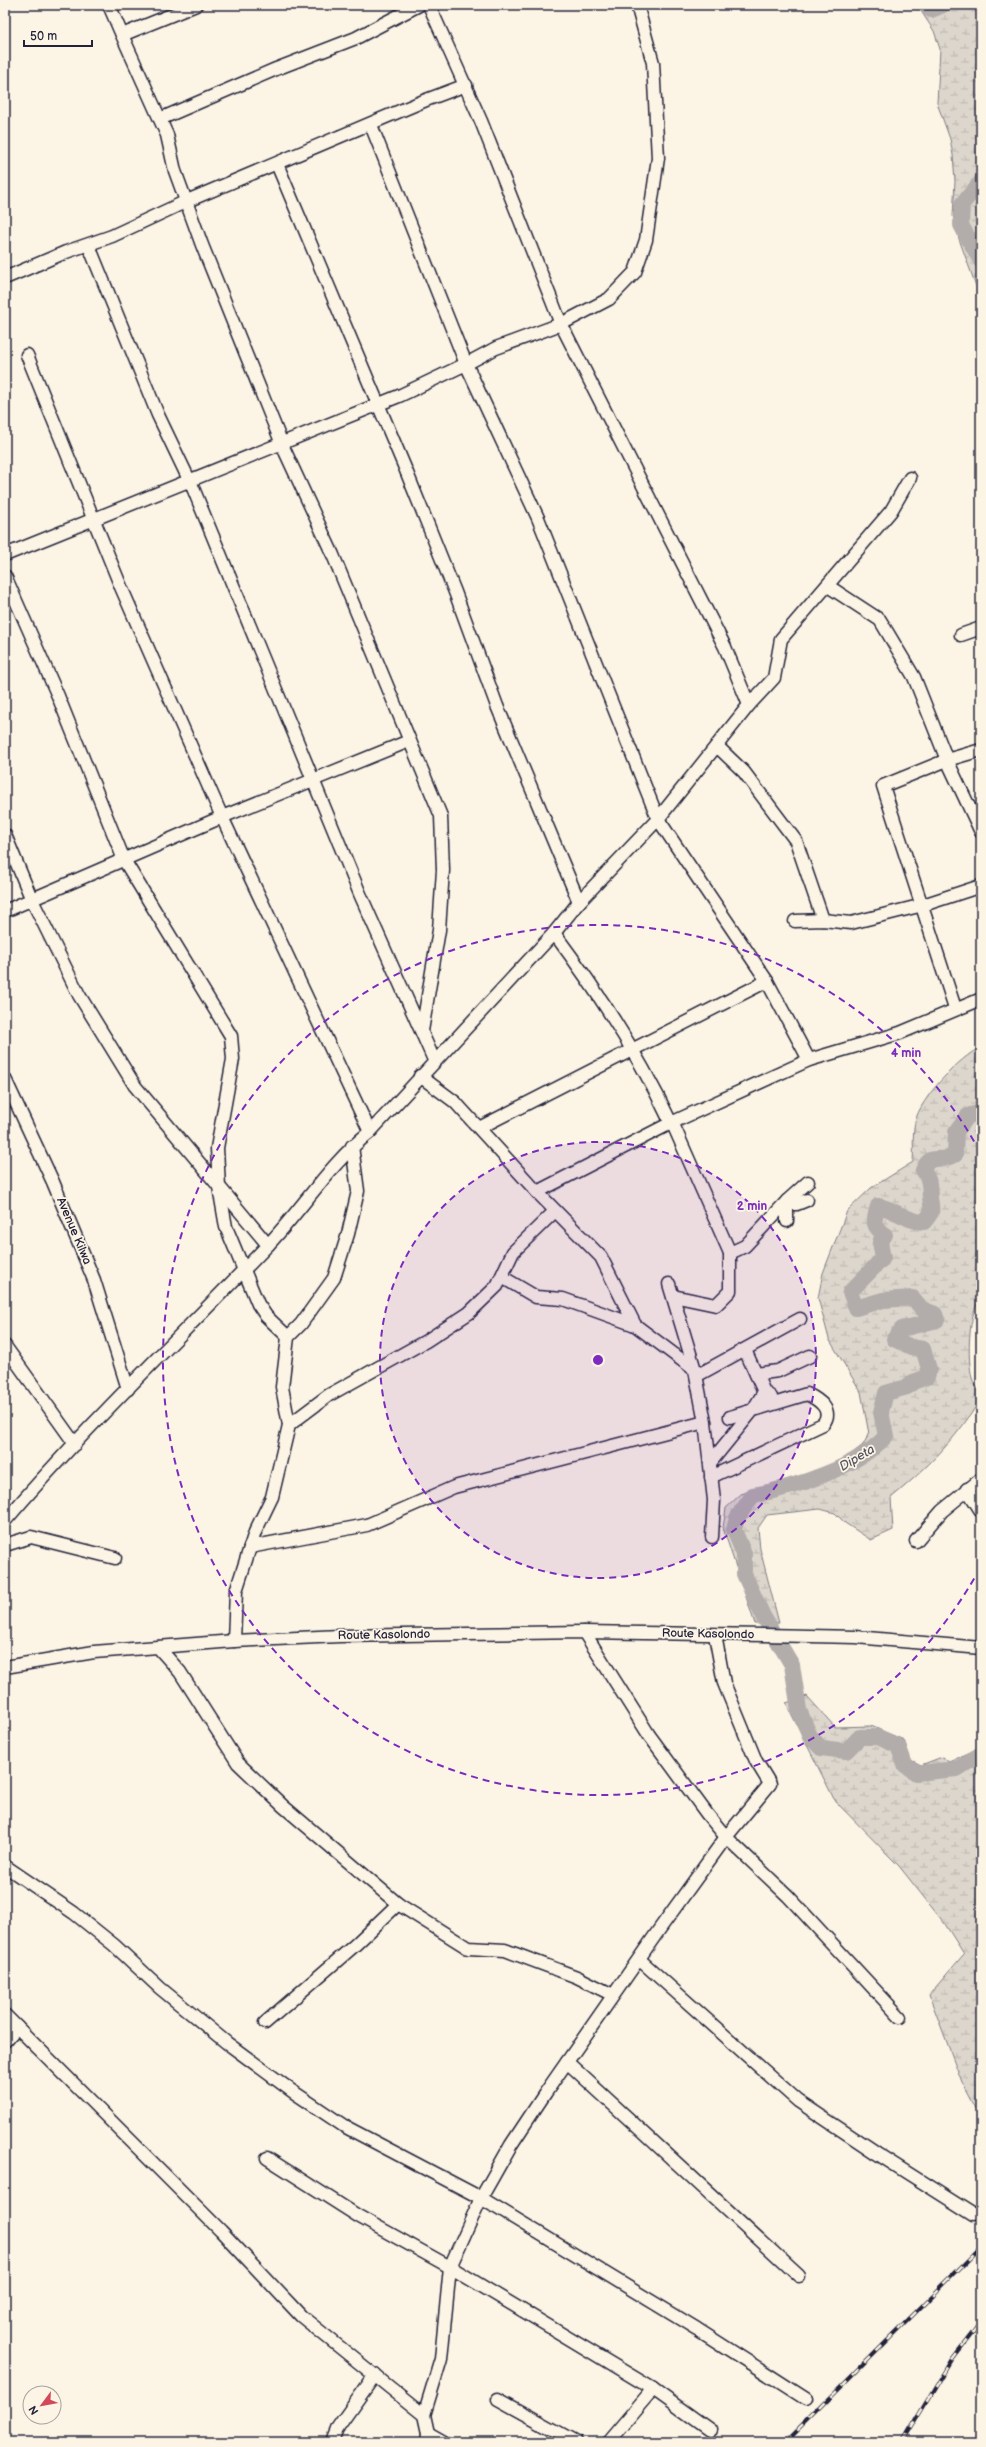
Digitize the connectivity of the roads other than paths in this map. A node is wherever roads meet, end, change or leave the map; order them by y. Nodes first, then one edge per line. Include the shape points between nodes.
1 (109, 5) edge
2 (196, 5) edge
3 (419, 5) edge
4 (429, 5) edge
5 (636, 5) edge
6 (122, 35) junction
7 (466, 85) junction
8 (160, 119) junction
9 (371, 125) junction
10 (277, 164) junction
11 (187, 201) junction
12 (89, 246) junction
13 (5, 278) edge
14 (561, 324) junction
15 (27, 355) dead end
16 (466, 364) junction
17 (377, 404) junction
18 (283, 442) junction
19 (910, 478) dead end
20 (189, 480) junction
21 (94, 520) junction
22 (5, 556) edge
23 (5, 576) edge
24 (828, 586) junction
25 (981, 632) edge
26 (961, 635) dead end
27 (749, 705) junction
28 (409, 741) junction
29 (718, 747) junction
30 (981, 750) edge
31 (947, 760) junction
32 (311, 781) junction
33 (222, 817) junction
34 (658, 819) junction
35 (981, 832) edge
36 (5, 835) edge
37 (124, 860) junction
38 (981, 886) edge
39 (32, 900) junction
40 (579, 902) junction
41 (923, 905) junction
42 (5, 911) edge
43 (823, 920) junction
44 (795, 921) dead end
45 (554, 933) junction
46 (767, 981) junction
47 (980, 1000) dead end
48 (955, 1008) junction
49 (422, 1031) junction
50 (633, 1049) junction
51 (434, 1060) junction
52 (809, 1060) junction
53 (420, 1076) junction
54 (5, 1079) edge
55 (671, 1122) junction
56 (479, 1128) junction
57 (370, 1132) junction
58 (352, 1146) junction
59 (808, 1182) dead end
60 (219, 1187) junction
61 (537, 1192) junction
62 (807, 1200) dead end
63 (787, 1202) junction
64 (555, 1211) junction
65 (788, 1221) dead end
66 (268, 1245) junction
67 (730, 1253) junction
68 (244, 1270) junction
69 (502, 1277) junction
70 (669, 1284) dead end
71 (673, 1296) junction
72 (800, 1319) dead end
73 (635, 1325) junction
74 (288, 1337) junction
75 (5, 1346) edge
76 (745, 1350) junction
77 (810, 1356) dead end
78 (697, 1372) junction
79 (756, 1374) junction
80 (128, 1389) junction
81 (764, 1392) junction
82 (779, 1402) junction
83 (753, 1410) junction
84 (730, 1418) dead end
85 (705, 1422) junction
86 (289, 1425) junction
87 (75, 1444) junction
88 (710, 1463) junction
89 (711, 1477) junction
90 (981, 1479) edge
91 (967, 1489) junction
92 (981, 1511) edge
93 (5, 1521) edge
94 (712, 1537) dead end
95 (916, 1541) dead end
96 (5, 1545) edge
97 (250, 1547) junction
98 (115, 1558) dead end
99 (584, 1632) junction
100 (715, 1635) junction
101 (234, 1641) junction
102 (158, 1647) junction
103 (981, 1648) edge
104 (5, 1667) edge
105 (726, 1837) junction
106 (5, 1866) edge
107 (398, 1904) junction
108 (640, 1960) junction
109 (613, 1995) junction
110 (5, 2015) edge
111 (900, 2017) dead end
112 (265, 2023) dead end
113 (17, 2027) junction
114 (5, 2041) edge
115 (568, 2062) junction
116 (267, 2158) dead end
117 (481, 2198) junction
118 (974, 2215) dead end
119 (450, 2267) junction
120 (799, 2276) dead end
121 (374, 2375) junction
122 (653, 2389) junction
123 (498, 2399) dead end
124 (806, 2399) dead end
125 (424, 2415) junction
126 (710, 2430) dead end
127 (428, 2437) edge
128 (332, 2442) edge
129 (444, 2442) edge
130 (576, 2442) edge
131 (608, 2442) edge

1 - 6 street
2 - 6 street
3 - 8 street via 356,38
4 - 7 street
5 - 14 street via 653,63 658,158 646,240 635,272 609,299
6 - 8 street
7 - 9 street
7 - 14 street
8 - 11 street
9 - 10 street
9 - 16 street
10 - 11 street
10 - 17 street
11 - 12 street
11 - 18 street
12 - 13 street via 66,252
12 - 20 street via 158,415
14 - 16 street via 496,348
14 - 27 street via 725,647
15 - 21 street
16 - 17 street
16 - 34 street via 538,518
17 - 18 street
17 - 40 street via 408,475 497,706
18 - 20 street
18 - 28 street via 333,555
19 - 24 street via 891,512
20 - 21 street
20 - 32 street
21 - 22 street
21 - 33 street
23 - 37 street via 58,696
24 - 27 street via 781,639 774,678
24 - 31 street via 880,620 914,677
25 - 26 street via 978,629
27 - 29 street
28 - 32 street
28 - 49 street via 441,816 443,870 439,930
29 - 34 street
29 - 43 street via 744,772 796,841
30 - 31 street
31 - 35 street
31 - 41 street via 883,786
32 - 33 street
32 - 49 street
33 - 37 street
33 - 57 street
34 - 40 street
34 - 46 street
36 - 39 street
37 - 39 street
37 - 60 street via 231,1036 233,1059 217,1148
38 - 41 street
39 - 42 street
39 - 60 street via 79,995 135,1086
40 - 45 street
41 - 43 street via 851,923
41 - 48 street
43 - 44 street
45 - 50 street via 591,982
45 - 51 street
46 - 50 street
46 - 52 street
47 - 48 street
48 - 52 street via 900,1033
49 - 51 street
50 - 55 street via 649,1075
50 - 56 street
51 - 53 street
52 - 55 street
53 - 56 street via 455,1102
53 - 57 street
54 - 80 street, Avenue Kilwa via 53,1182 94,1280
55 - 61 street
55 - 67 street
56 - 61 street
57 - 58 street
58 - 66 street
58 - 74 street via 358,1191 334,1278 301,1324
59 - 63 street
60 - 66 street
60 - 68 street via 226,1227
61 - 64 street
62 - 63 street via 797,1204
63 - 65 street
63 - 67 street via 745,1246
64 - 69 street via 513,1252
64 - 73 street via 602,1257
66 - 68 street
67 - 71 street via 730,1291 723,1300 716,1305
68 - 74 street via 266,1316
68 - 80 street
69 - 73 street via 536,1297 563,1299
69 - 86 street via 497,1286 469,1313 426,1341 329,1395
70 - 71 street
71 - 78 street
72 - 76 street
73 - 78 street
74 - 86 street via 282,1387
75 - 87 street
76 - 78 street
76 - 79 street
77 - 79 street via 778,1371
78 - 85 street
79 - 81 street
80 - 87 street
81 - 82 street
81 - 83 street
82 - 83 street
82 - 89 street via 807,1394 821,1400 827,1419 823,1424
83 - 84 street
83 - 88 street
85 - 88 street
85 - 97 street via 454,1487 367,1525
86 - 97 street via 272,1497
87 - 93 street
88 - 89 street
89 - 94 street via 714,1500
90 - 91 street
91 - 92 street
91 - 95 street via 942,1511
96 - 98 street via 31,1537
97 - 101 street via 236,1591
99 - 100 street, Route Kasolondo
99 - 101 street, Route Kasolondo via 340,1636
99 - 105 street via 649,1735
100 - 103 street, Route Kasolondo via 856,1637
100 - 105 street via 724,1683 756,1761 770,1784
101 - 102 street, Route Kasolondo
102 - 104 street, Route Kasolondo via 94,1652
102 - 107 street via 180,1672 238,1763 283,1806
105 - 108 street
105 - 111 street via 788,1896
106 - 117 street via 114,1944 160,1988 220,2038 292,2091 344,2126
107 - 109 street via 468,1948 505,1950 564,1971
107 - 112 street
108 - 109 street
108 - 118 street via 798,2101
109 - 115 street
110 - 113 street
113 - 114 street
113 - 121 street via 221,2231 301,2316
115 - 117 street via 511,2145
115 - 120 street
116 - 119 street via 358,2216
117 - 119 street
117 - 124 street via 697,2329
119 - 122 street
119 - 125 street via 441,2359
121 - 125 street
121 - 128 street via 338,2427
122 - 126 street
122 - 131 street
123 - 130 street
125 - 127 street
127 - 129 street

